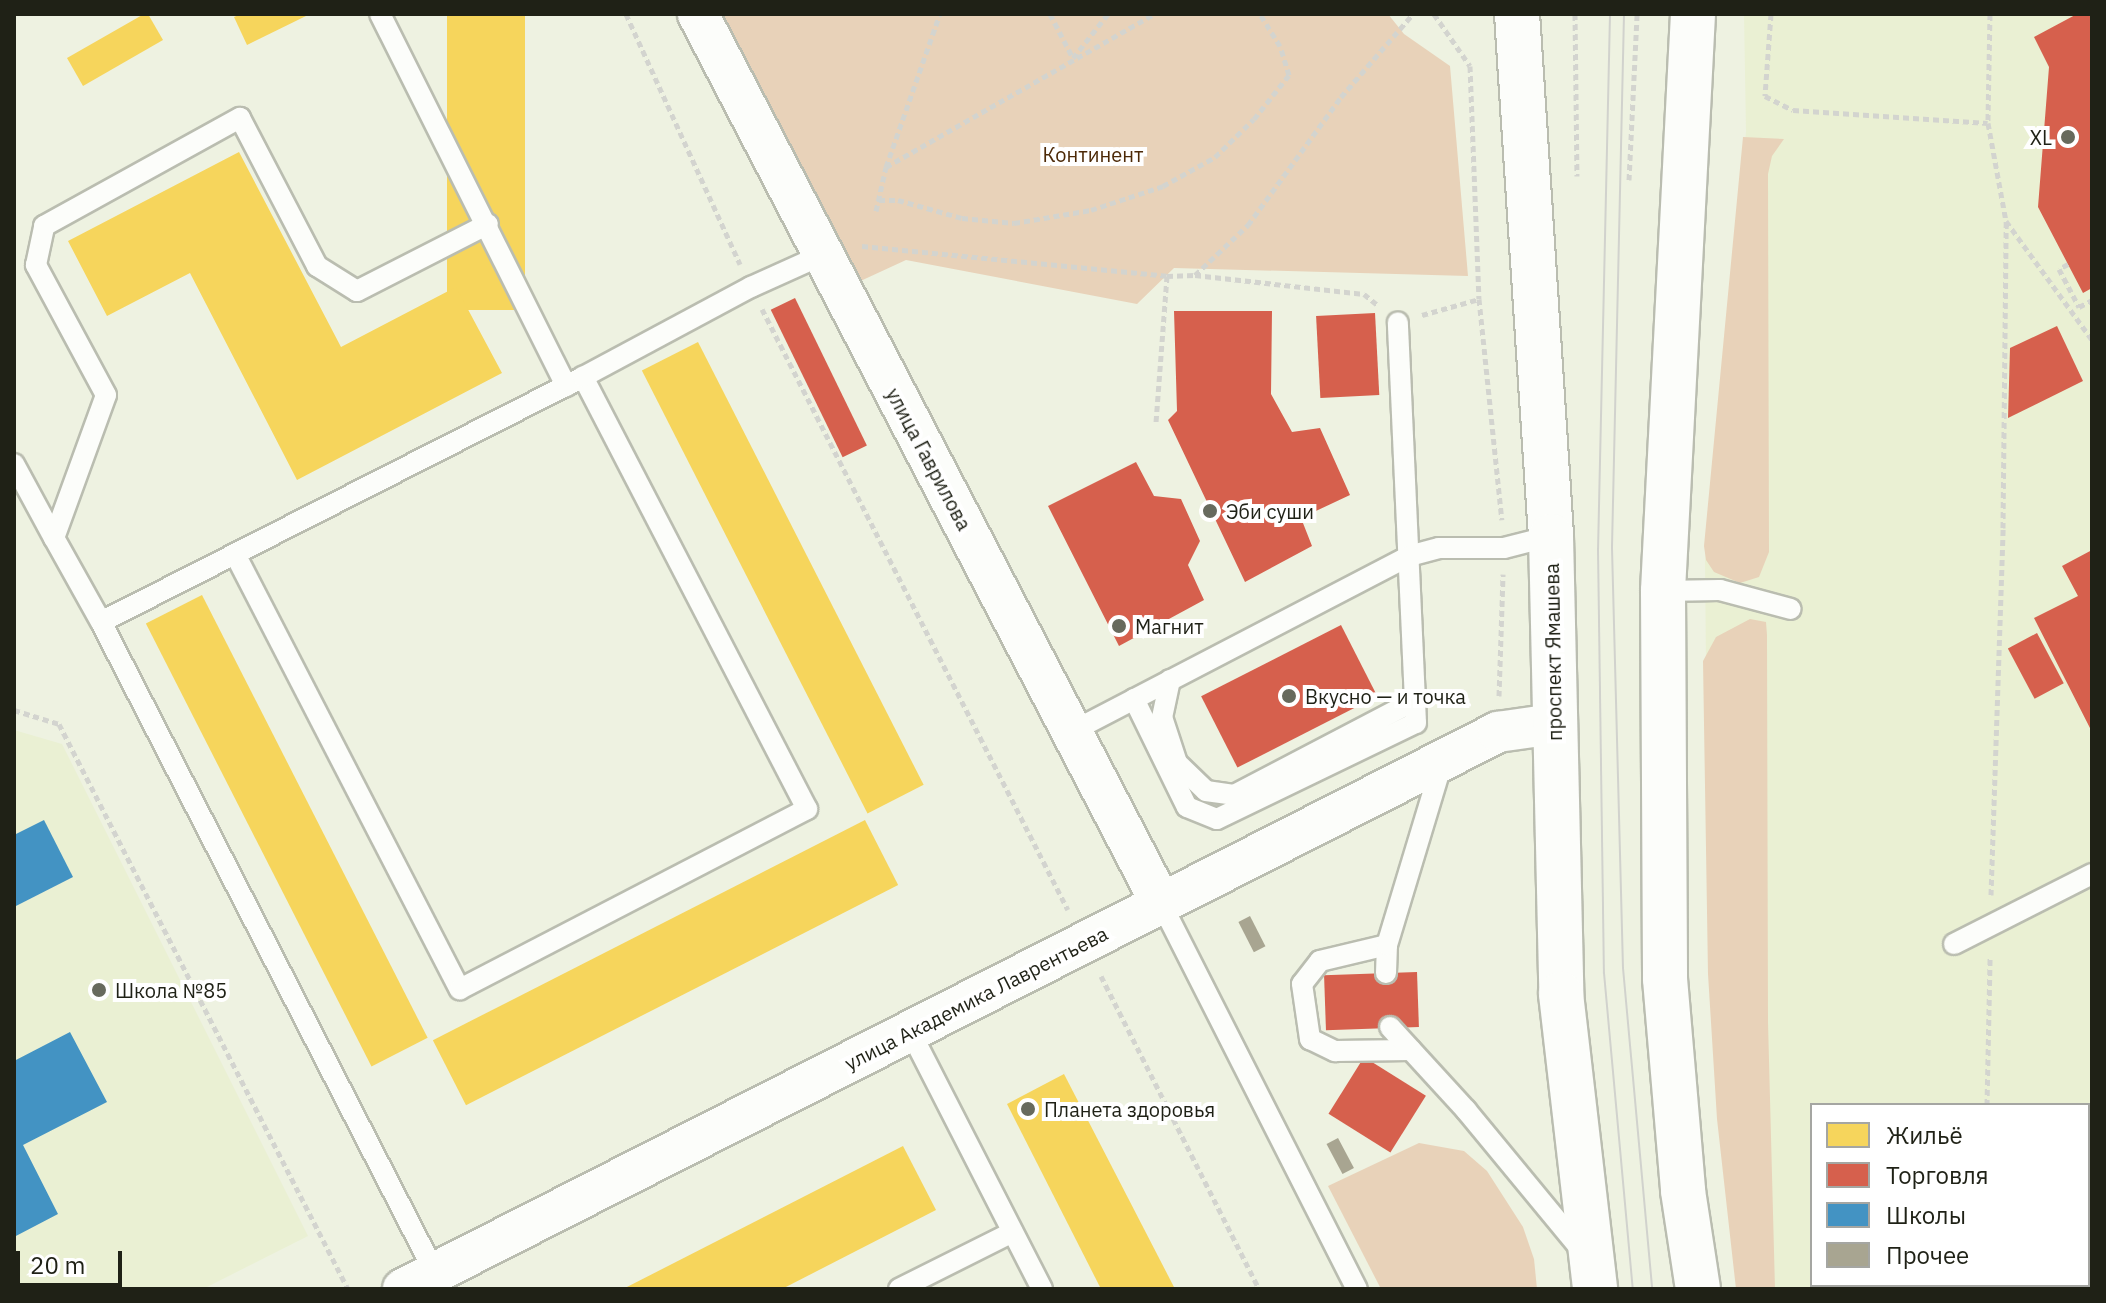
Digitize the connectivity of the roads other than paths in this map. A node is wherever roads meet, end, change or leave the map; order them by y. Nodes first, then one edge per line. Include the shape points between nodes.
1 (380, 14) edge
2 (698, 14) edge
3 (1517, 14) edge
4 (1693, 14) edge
5 (488, 224) junction
6 (822, 255) junction
7 (1398, 322) road end
8 (575, 381) junction
9 (14, 464) edge
10 (1551, 536) junction
11 (54, 538) junction
12 (235, 554) junction
13 (1409, 556) junction
14 (1663, 591) junction
15 (1791, 609) dead end
16 (101, 622) junction
17 (1170, 680) junction
18 (1134, 699) junction
19 (1416, 700) junction
20 (1554, 724) junction
21 (1073, 731) junction
22 (1444, 759) junction
23 (2092, 874) edge
24 (1161, 903) junction
25 (1954, 944) dead end
26 (1387, 945) junction
27 (1386, 973) dead end
28 (1390, 1027) dead end
29 (910, 1031) junction
30 (1411, 1050) junction
31 (1013, 1232) junction
32 (1593, 1276) edge
33 (419, 1281) edge
34 (899, 1289) edge
35 (1042, 1289) edge
36 (1357, 1289) edge
37 (1698, 1289) edge

1 - 5 lane
2 - 6 street, улица Гаврилова
3 - 10 main road, проспект Ямашева
4 - 14 main road
5 - 8 lane
5 - 11 lane via 357,291 317,266 240,118 44,226 36,265 106,395
6 - 8 lane
6 - 21 street, улица Гаврилова
7 - 13 lane
8 - 12 lane
8 - 12 lane via 807,809 460,989
9 - 11 lane
10 - 13 lane via 1504,548 1439,548
10 - 20 main road, проспект Ямашева
11 - 16 lane
12 - 16 lane
13 - 17 lane
13 - 19 lane
14 - 15 lane via 1720,590
14 - 37 main road via 1665,979 1683,1191
16 - 33 lane
17 - 18 lane
17 - 19 lane via 1162,717 1177,763 1206,791 1234,795
18 - 19 lane via 1187,807 1217,819 1416,723
18 - 21 lane
20 - 22 street, улица Академика Лаврентьева via 1498,732
20 - 32 main road, проспект Ямашева via 1561,994
21 - 24 street, улица Гаврилова
22 - 24 street, улица Академика Лаврентьева
22 - 26 lane
23 - 25 lane
24 - 29 street, улица Академика Лаврентьева
24 - 36 lane
26 - 27 lane
26 - 30 lane via 1320,961 1302,984 1310,1039 1335,1051
28 - 30 lane
29 - 31 lane
29 - 33 street, улица Академика Лаврентьева
30 - 32 lane via 1506,1158
31 - 34 lane
31 - 35 lane

